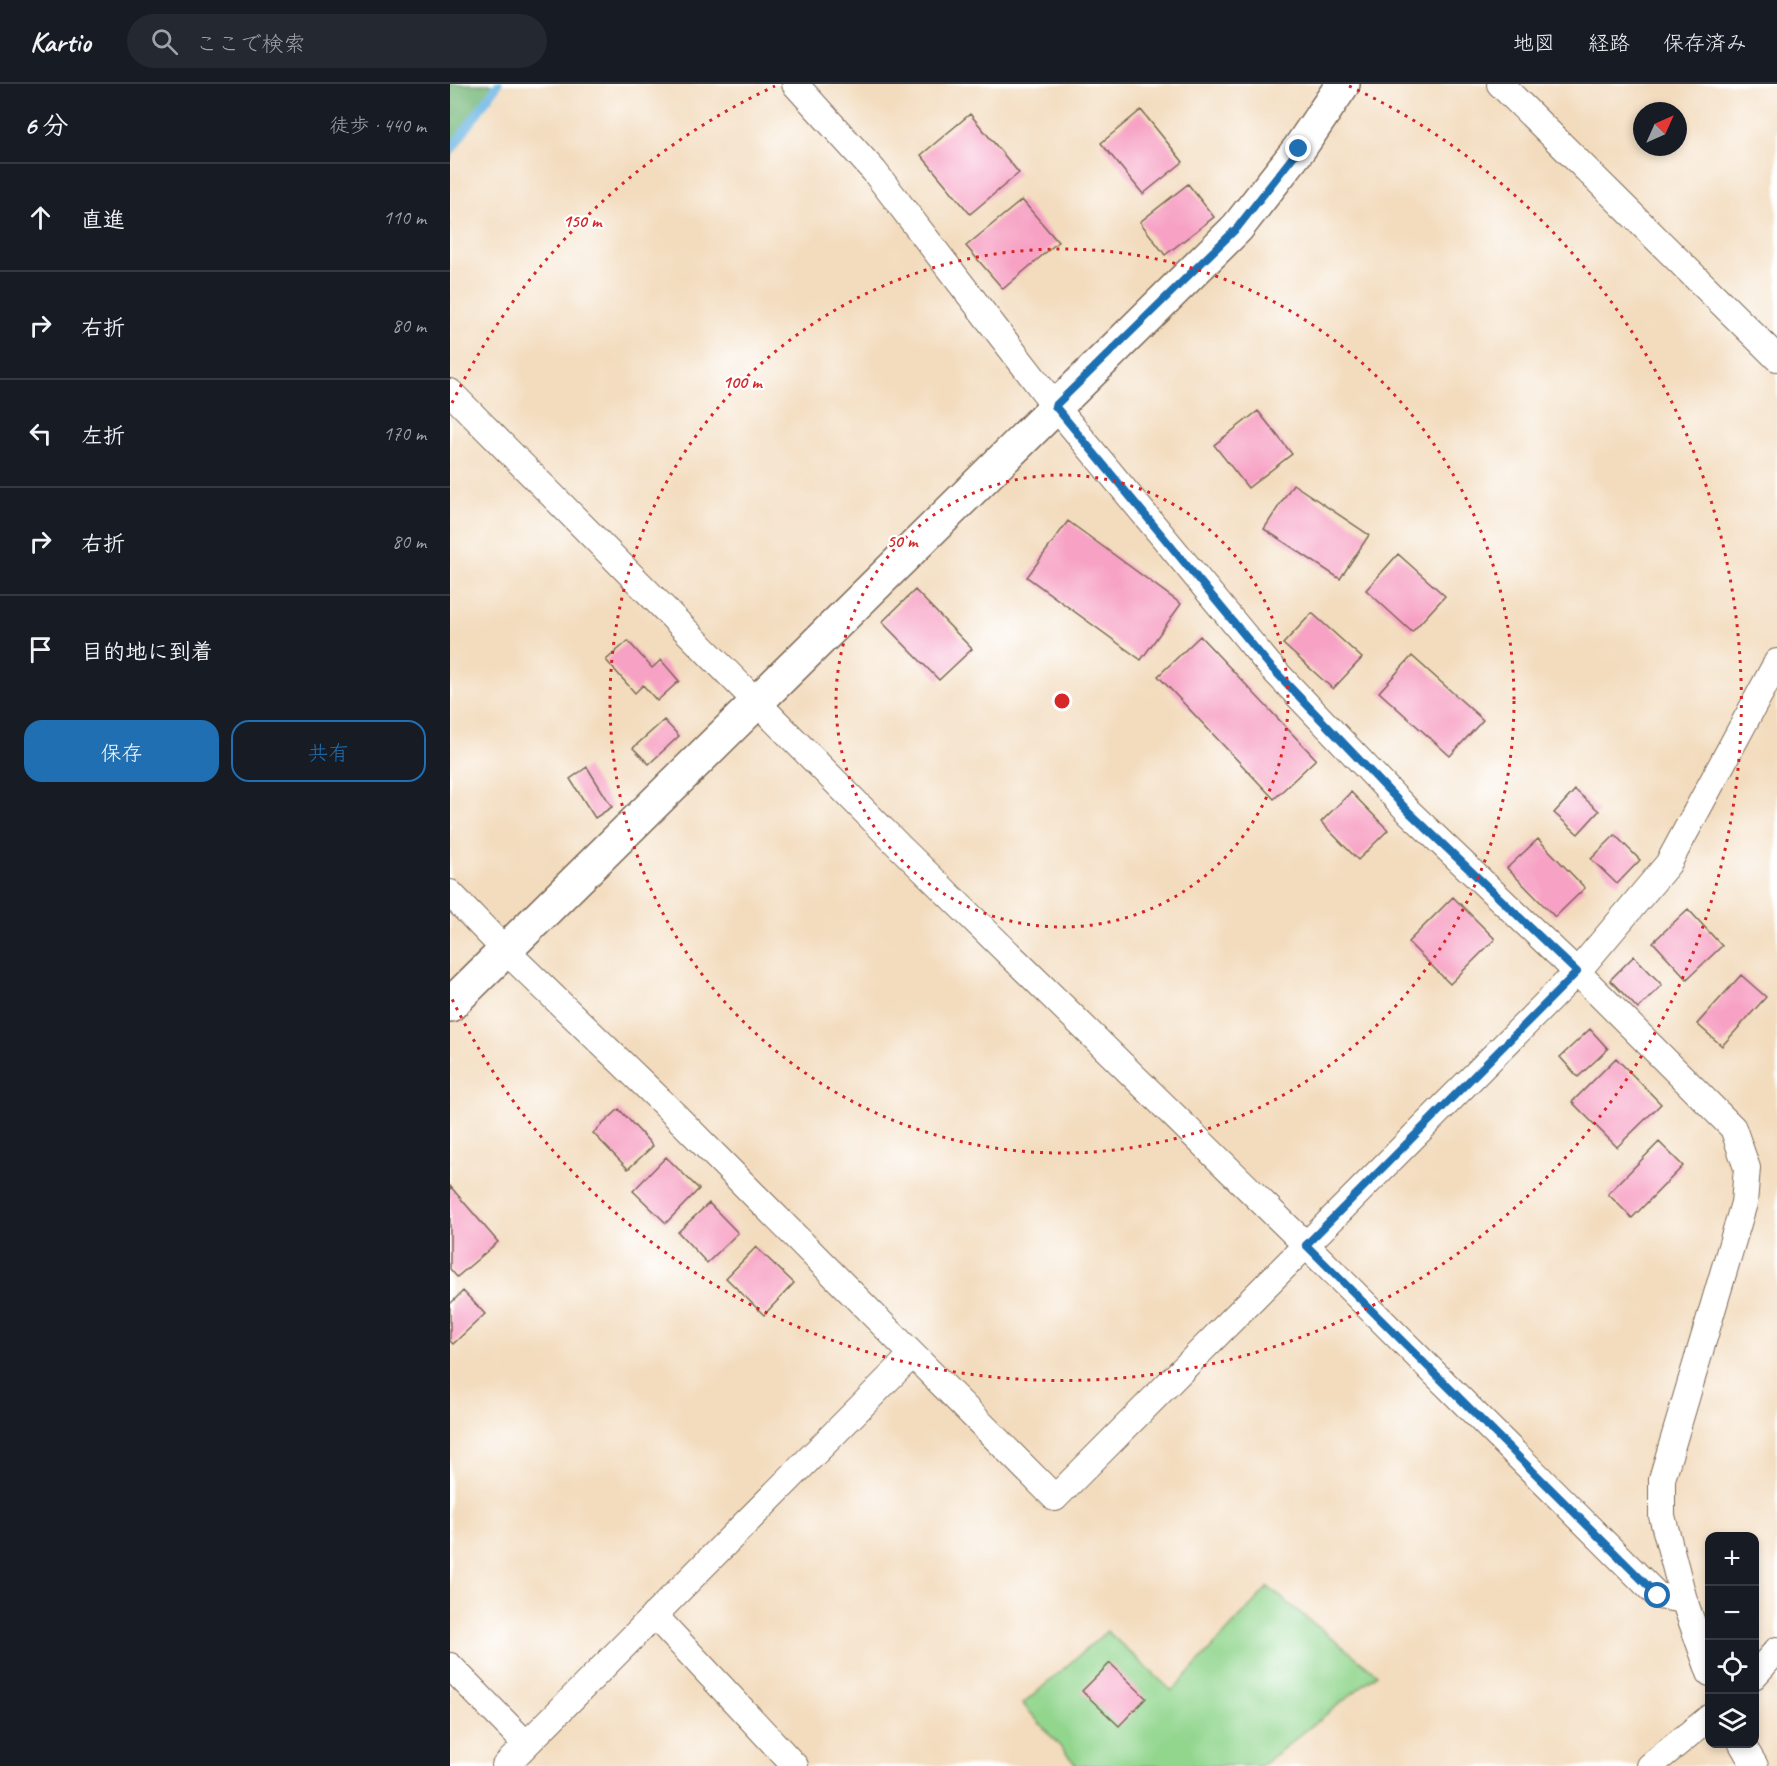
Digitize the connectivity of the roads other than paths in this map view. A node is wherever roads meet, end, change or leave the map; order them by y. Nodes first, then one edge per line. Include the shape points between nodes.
1 (795, 84) edge
2 (1342, 84) edge
3 (1500, 84) edge
4 (1777, 358) edge
5 (450, 392) edge
6 (1055, 406) junction
7 (1777, 662) edge
8 (757, 703) junction
9 (450, 893) edge
10 (505, 951) junction
11 (1577, 972) junction
12 (450, 1005) edge
13 (1306, 1245) junction
14 (912, 1355) junction
15 (1684, 1600) junction
16 (654, 1615) junction
17 (1777, 1650) edge
18 (1705, 1659) edge
19 (450, 1666) edge
20 (1759, 1671) edge
21 (1705, 1721) edge
22 (526, 1744) junction
23 (1745, 1748) edge
24 (505, 1766) edge
25 (795, 1766) edge
26 (1650, 1766) edge
27 (1755, 1766) edge

1 - 6 street via 874,171
2 - 6 street via 1299,149 1237,228
3 - 4 street
5 - 8 street
6 - 8 street
6 - 11 street via 1270,666 1410,813
7 - 11 street via 1668,864
8 - 10 street
8 - 13 street
9 - 10 street
10 - 12 street
10 - 14 street via 658,1098
11 - 13 street
11 - 15 street via 1733,1128 1747,1168 1744,1203 1662,1479 1662,1516
13 - 14 street via 1055,1498
13 - 15 street via 1658,1596
14 - 16 street
15 - 18 street
16 - 22 street
16 - 25 street
17 - 20 street
19 - 22 street
21 - 26 street
22 - 24 street
23 - 27 street

